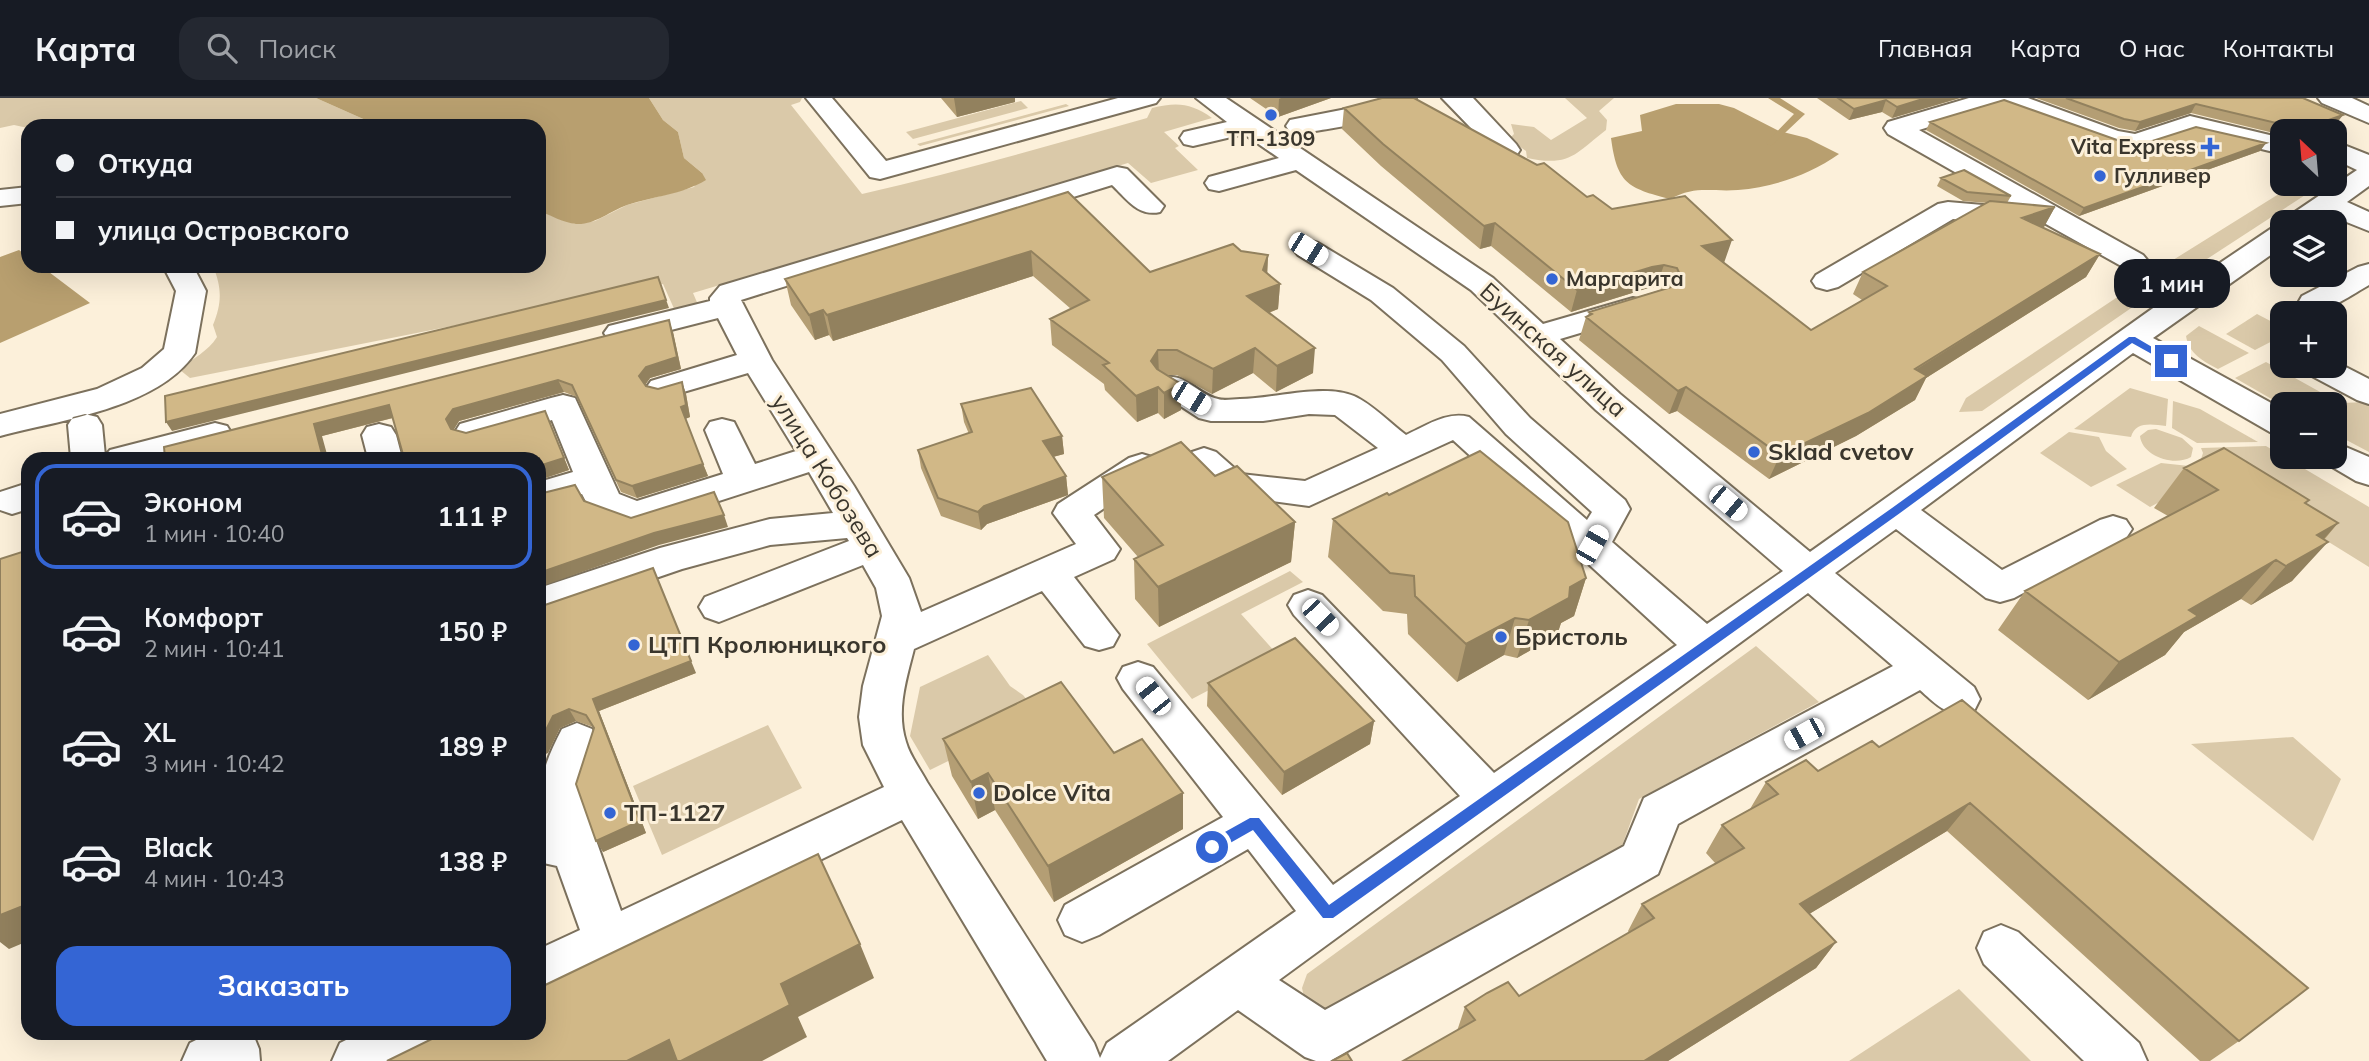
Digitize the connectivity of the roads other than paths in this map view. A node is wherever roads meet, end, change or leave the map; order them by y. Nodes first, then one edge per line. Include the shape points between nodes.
1 (819, 98) edge
2 (1147, 98) edge
3 (1209, 98) edge
4 (1319, 98) edge
5 (1403, 98) edge
6 (1455, 98) edge
7 (1996, 98) edge
8 (2004, 98) edge
9 (2331, 98) edge
10 (2369, 115) edge
11 (1249, 125) junction
12 (1193, 138) dead end
13 (2270, 143) edge
14 (1294, 145) junction
15 (1507, 150) edge
16 (2347, 156) edge
17 (2347, 163) edge
18 (2369, 169) edge
19 (1219, 183) dead end
20 (21, 196) edge
21 (0, 198) edge
22 (2326, 203) junction
23 (1150, 206) dead end
24 (2316, 210) edge
25 (2061, 220) junction
26 (2369, 222) edge
27 (2270, 242) edge
28 (1308, 249) dead end
29 (2133, 261) dead end
30 (182, 273) edge
31 (2369, 274) edge
32 (1827, 281) dead end
33 (1656, 299) edge
34 (2317, 301) edge
35 (727, 306) junction
36 (1538, 336) junction
37 (2132, 339) junction
38 (589, 341) edge
39 (756, 360) junction
40 (2341, 378) edge
41 (1171, 385) edge
42 (663, 388) edge
43 (2369, 393) edge
44 (2270, 417) edge
45 (0, 425) edge
46 (250, 426) edge
47 (722, 430) dead end
48 (472, 432) edge
49 (1403, 450) junction
50 (149, 452) edge
51 (817, 457) junction
52 (1204, 460) dead end
53 (2347, 460) edge
54 (1142, 466) edge
55 (2369, 473) edge
56 (594, 478) junction
57 (744, 481) junction
58 (546, 492) edge
59 (1896, 510) junction
60 (2113, 528) dead end
61 (865, 535) junction
62 (1592, 545) junction
63 (1808, 571) junction
64 (1048, 572) junction
65 (546, 601) edge
66 (1308, 605) dead end
67 (719, 607) dead end
68 (1099, 635) dead end
69 (898, 639) junction
70 (1704, 646) junction
71 (1138, 678) dead end
72 (577, 741) dead end
73 (911, 795) junction
74 (1490, 798) junction
75 (1255, 822) junction
76 (557, 846) edge
77 (1328, 914) junction
78 (1082, 920) dead end
79 (608, 941) junction
80 (2001, 948) dead end
81 (546, 971) edge
82 (1237, 980) junction
83 (401, 1040) edge
84 (208, 1061) edge
85 (234, 1061) edge
86 (358, 1061) edge
87 (1076, 1061) edge
88 (1125, 1061) edge
89 (2121, 1061) edge

1 - 2 street via 880,171
3 - 11 street, Буинская улица
4 - 14 street
5 - 14 street
6 - 15 street
7 - 25 street via 1897,128
8 - 13 street via 2125,140 2137,142 2190,124
9 - 10 street
11 - 12 street
11 - 14 street, Буинская улица
14 - 19 street
14 - 36 street, Буинская улица via 1482,284
16 - 18 street
17 - 18 street
18 - 22 street
20 - 21 street
22 - 24 street
22 - 26 street
23 - 35 street via 1117,175 731,292 725,298
25 - 29 street
25 - 32 street via 1948,210
27 - 37 street
28 - 62 street via 1382,295 1453,352 1518,426 1612,509
30 - 45 street via 191,291 179,353 154,375 108,397
31 - 34 street
33 - 36 street
35 - 38 street
35 - 39 street, улица Кобозева
36 - 63 street, Буинская улица via 1608,402
37 - 44 street
37 - 59 street
39 - 42 street
39 - 51 street, улица Кобозева
40 - 43 street
41 - 49 street via 1211,410 1343,404
46 - 50 street
47 - 57 street
48 - 56 street via 563,406
49 - 52 street via 1309,494 1231,485
49 - 62 street via 1457,425
51 - 57 street
51 - 61 street, улица Кобозева
53 - 55 street
54 - 64 street via 1071,513 1101,549
56 - 57 street via 604,502 635,515
56 - 58 street
59 - 60 street via 2000,588
59 - 63 street
61 - 65 street via 770,532 673,558
61 - 67 street
61 - 69 street, улица Кобозева via 895,588 902,616
62 - 70 street
63 - 70 street
63 - 82 street, Буинская улица via 1941,684 1660,812 1642,860 1323,1039
64 - 68 street
64 - 69 street
66 - 74 street
69 - 73 street, улица Кобозева via 880,717 885,745
70 - 74 street
71 - 75 street
72 - 76 street via 558,794
73 - 79 street
73 - 87 street, улица Кобозева
74 - 77 street
75 - 77 street
75 - 78 street
76 - 79 street
77 - 82 street
79 - 81 street
80 - 89 street
82 - 88 street
83 - 86 street
84 - 85 street via 233,1049

